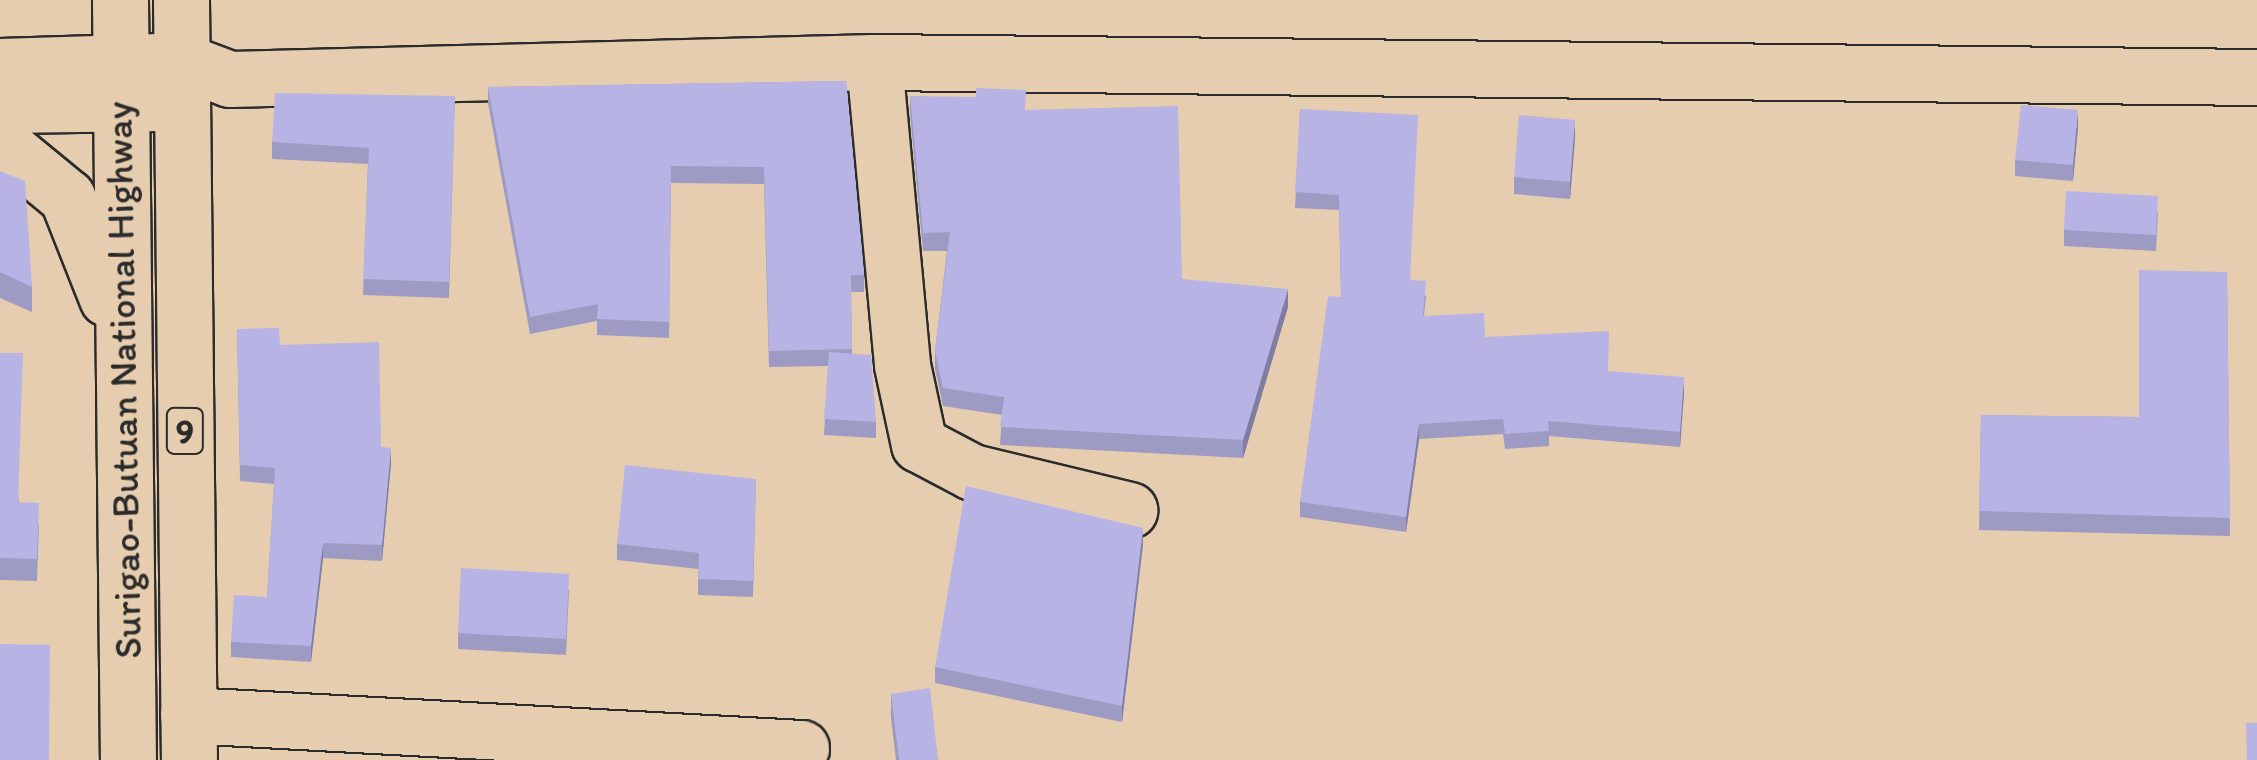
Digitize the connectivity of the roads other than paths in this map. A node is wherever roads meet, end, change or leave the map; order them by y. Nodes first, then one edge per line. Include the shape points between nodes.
1 (120, 0) edge
2 (181, 0) edge
3 (874, 62) junction
4 (0, 66) edge
5 (2257, 77) edge
6 (198, 81) junction
7 (121, 82) junction
8 (0, 105) edge
9 (0, 142) edge
10 (124, 356) junction
11 (1130, 510) dead end
12 (188, 738) edge
13 (801, 748) dead end
14 (128, 760) edge

1 - 7 street, Surigao-Butuan National Highway / 9
2 - 6 street, Surigao-Butuan National Highway / 9
3 - 5 street
3 - 6 street
3 - 11 street via 904,378 919,444 972,472
4 - 7 street
6 - 7 street
6 - 12 street, Surigao-Butuan National Highway / 9
7 - 8 street
7 - 10 street, Surigao-Butuan National Highway / 9
9 - 10 street via 43,171 90,237
10 - 14 street, Surigao-Butuan National Highway / 9
12 - 13 street

